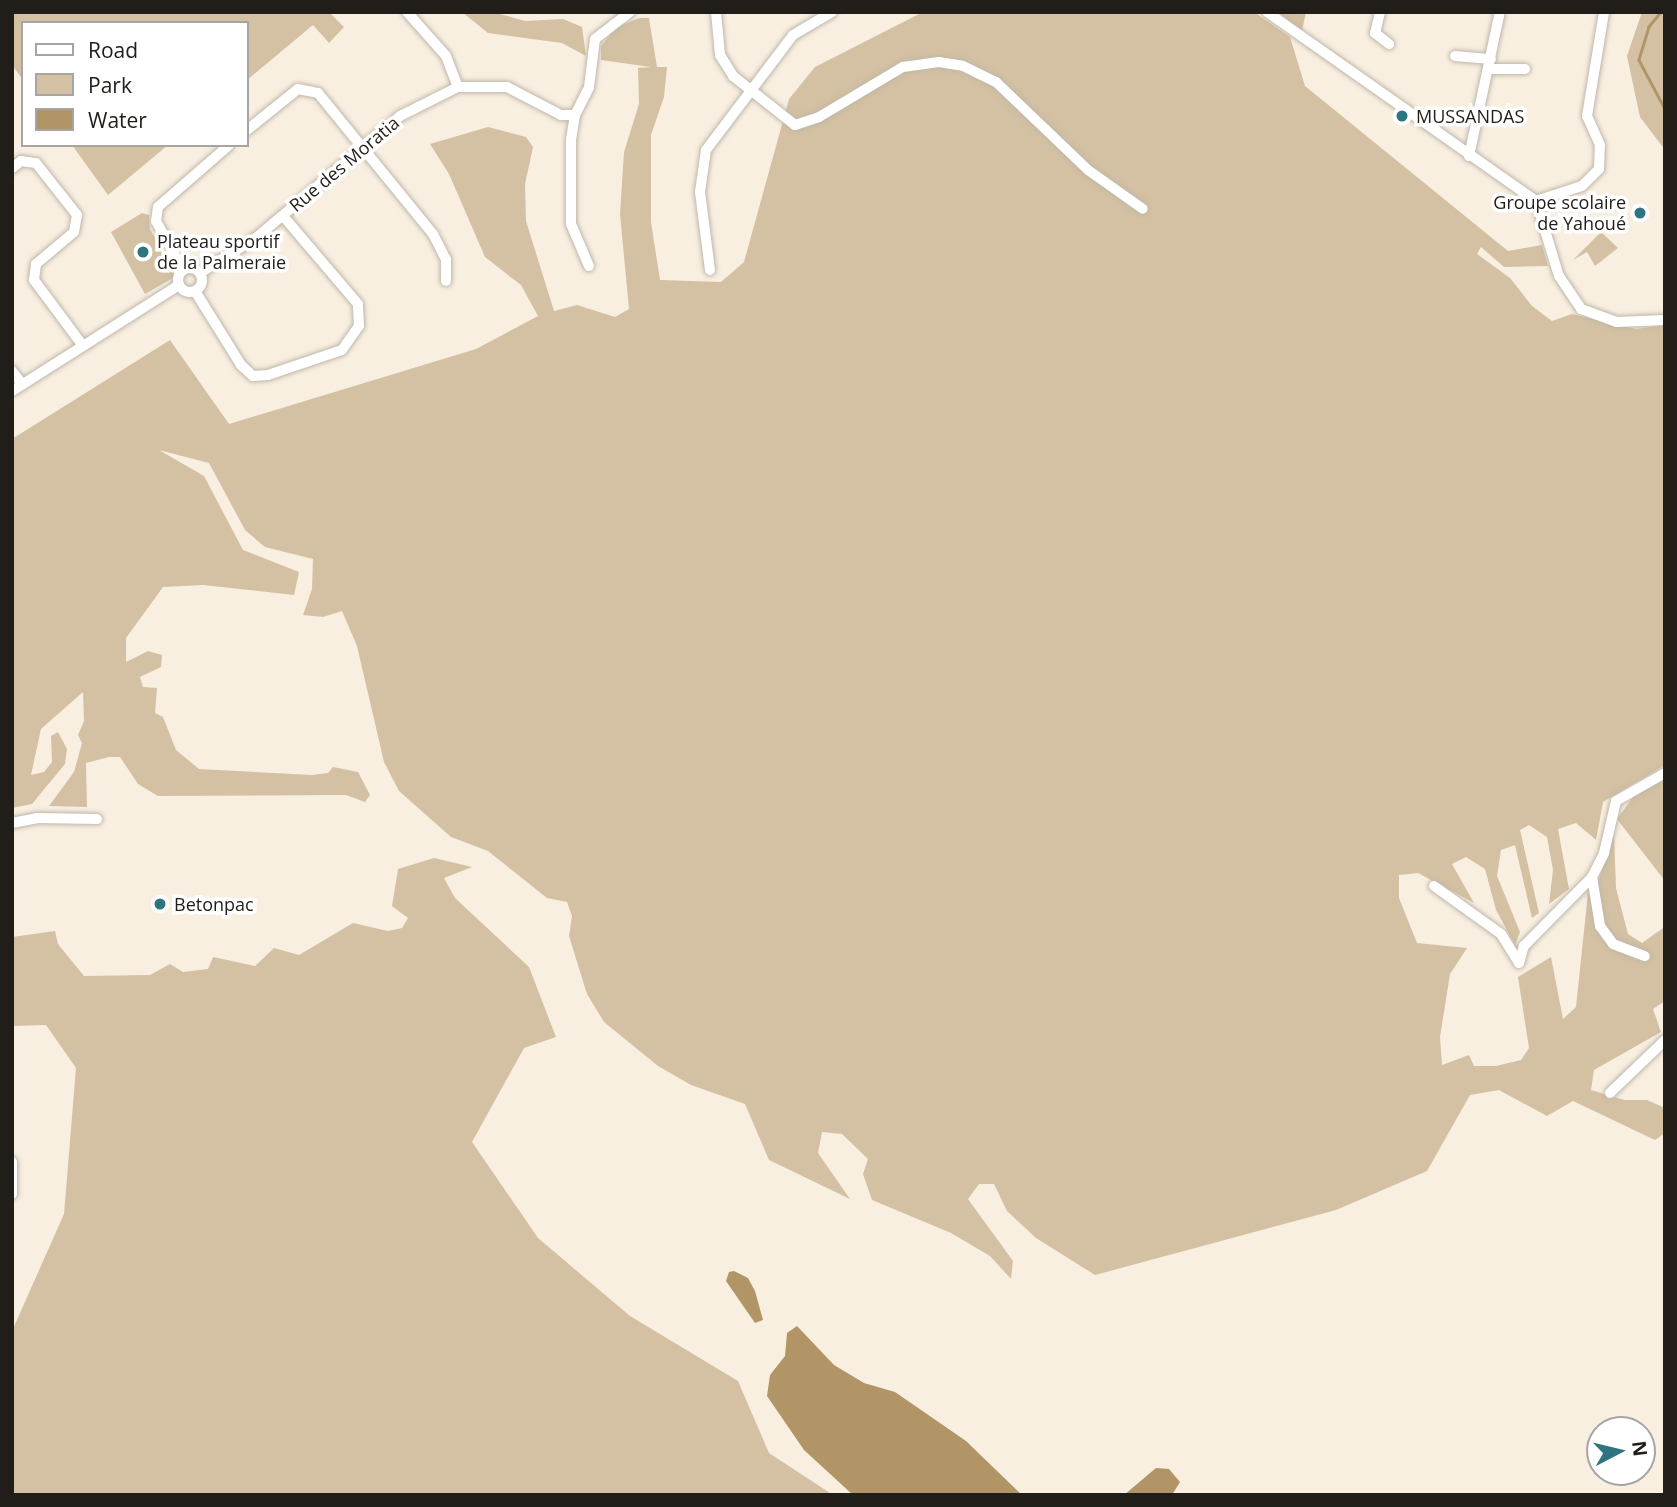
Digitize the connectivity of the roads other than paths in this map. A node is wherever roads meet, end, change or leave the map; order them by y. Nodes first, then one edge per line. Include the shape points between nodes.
1 (408, 12) edge
2 (630, 12) edge
3 (716, 12) edge
4 (832, 12) edge
5 (1267, 12) edge
6 (1380, 12) edge
7 (1500, 12) edge
8 (1604, 12) edge
9 (1389, 44) dead end
10 (1455, 56) dead end
11 (1490, 64) junction
12 (1525, 69) dead end
13 (458, 87) junction
14 (752, 94) junction
15 (575, 116) junction
16 (248, 129) edge
17 (362, 146) junction
18 (227, 147) edge
19 (1469, 156) junction
20 (12, 168) edge
21 (1536, 201) junction
22 (1143, 209) dead end
23 (283, 216) junction
24 (589, 266) dead end
25 (183, 269) junction
26 (710, 270) dead end
27 (200, 273) junction
28 (446, 281) dead end
29 (179, 285) junction
30 (195, 291) junction
31 (1665, 320) edge
32 (83, 346) junction
33 (12, 371) edge
34 (22, 384) junction
35 (12, 391) edge
36 (1665, 773) edge
37 (97, 819) dead end
38 (12, 823) edge
39 (1592, 877) junction
40 (1434, 886) dead end
41 (1645, 957) dead end
42 (1665, 1040) edge
43 (1610, 1093) dead end
44 (12, 1162) edge
45 (12, 1194) edge

1 - 13 street via 446,56
2 - 15 street via 595,38 589,87
3 - 14 street via 720,55
4 - 14 street via 793,35
5 - 19 street
6 - 9 street via 1375,33
7 - 11 street
8 - 21 street via 1587,116 1600,145 1599,169 1582,186
10 - 11 street
11 - 12 street
11 - 19 street
13 - 15 street, Rue des Moratia via 494,85 520,90 561,115
13 - 17 street, Rue des Moratia via 400,116
14 - 22 street via 788,121 803,125 903,67 939,62 963,66 996,82 1088,170
14 - 26 street via 714,135 701,167 699,192
15 - 24 street via 568,200 571,224
16 - 17 street via 287,96 305,88 318,93
17 - 23 street, Rue des Moratia
17 - 28 street via 442,248
18 - 25 street via 158,207 156,221
19 - 21 street
20 - 32 street via 21,162 36,163 77,215 74,232 36,264 34,280
21 - 31 street via 1559,276 1581,309 1617,322
23 - 27 street, Rue des Moratia
23 - 30 street via 358,304 359,326 342,350 253,376 241,365
25 - 27 street
25 - 29 street
27 - 30 street via 202,283
29 - 30 street
29 - 32 street
32 - 34 street
33 - 34 street
34 - 35 street
36 - 39 street via 1616,801 1604,852
37 - 38 street via 37,818
39 - 40 street via 1524,946 1519,962 1502,934
39 - 41 street via 1600,926 1613,944
42 - 43 street
44 - 45 street

